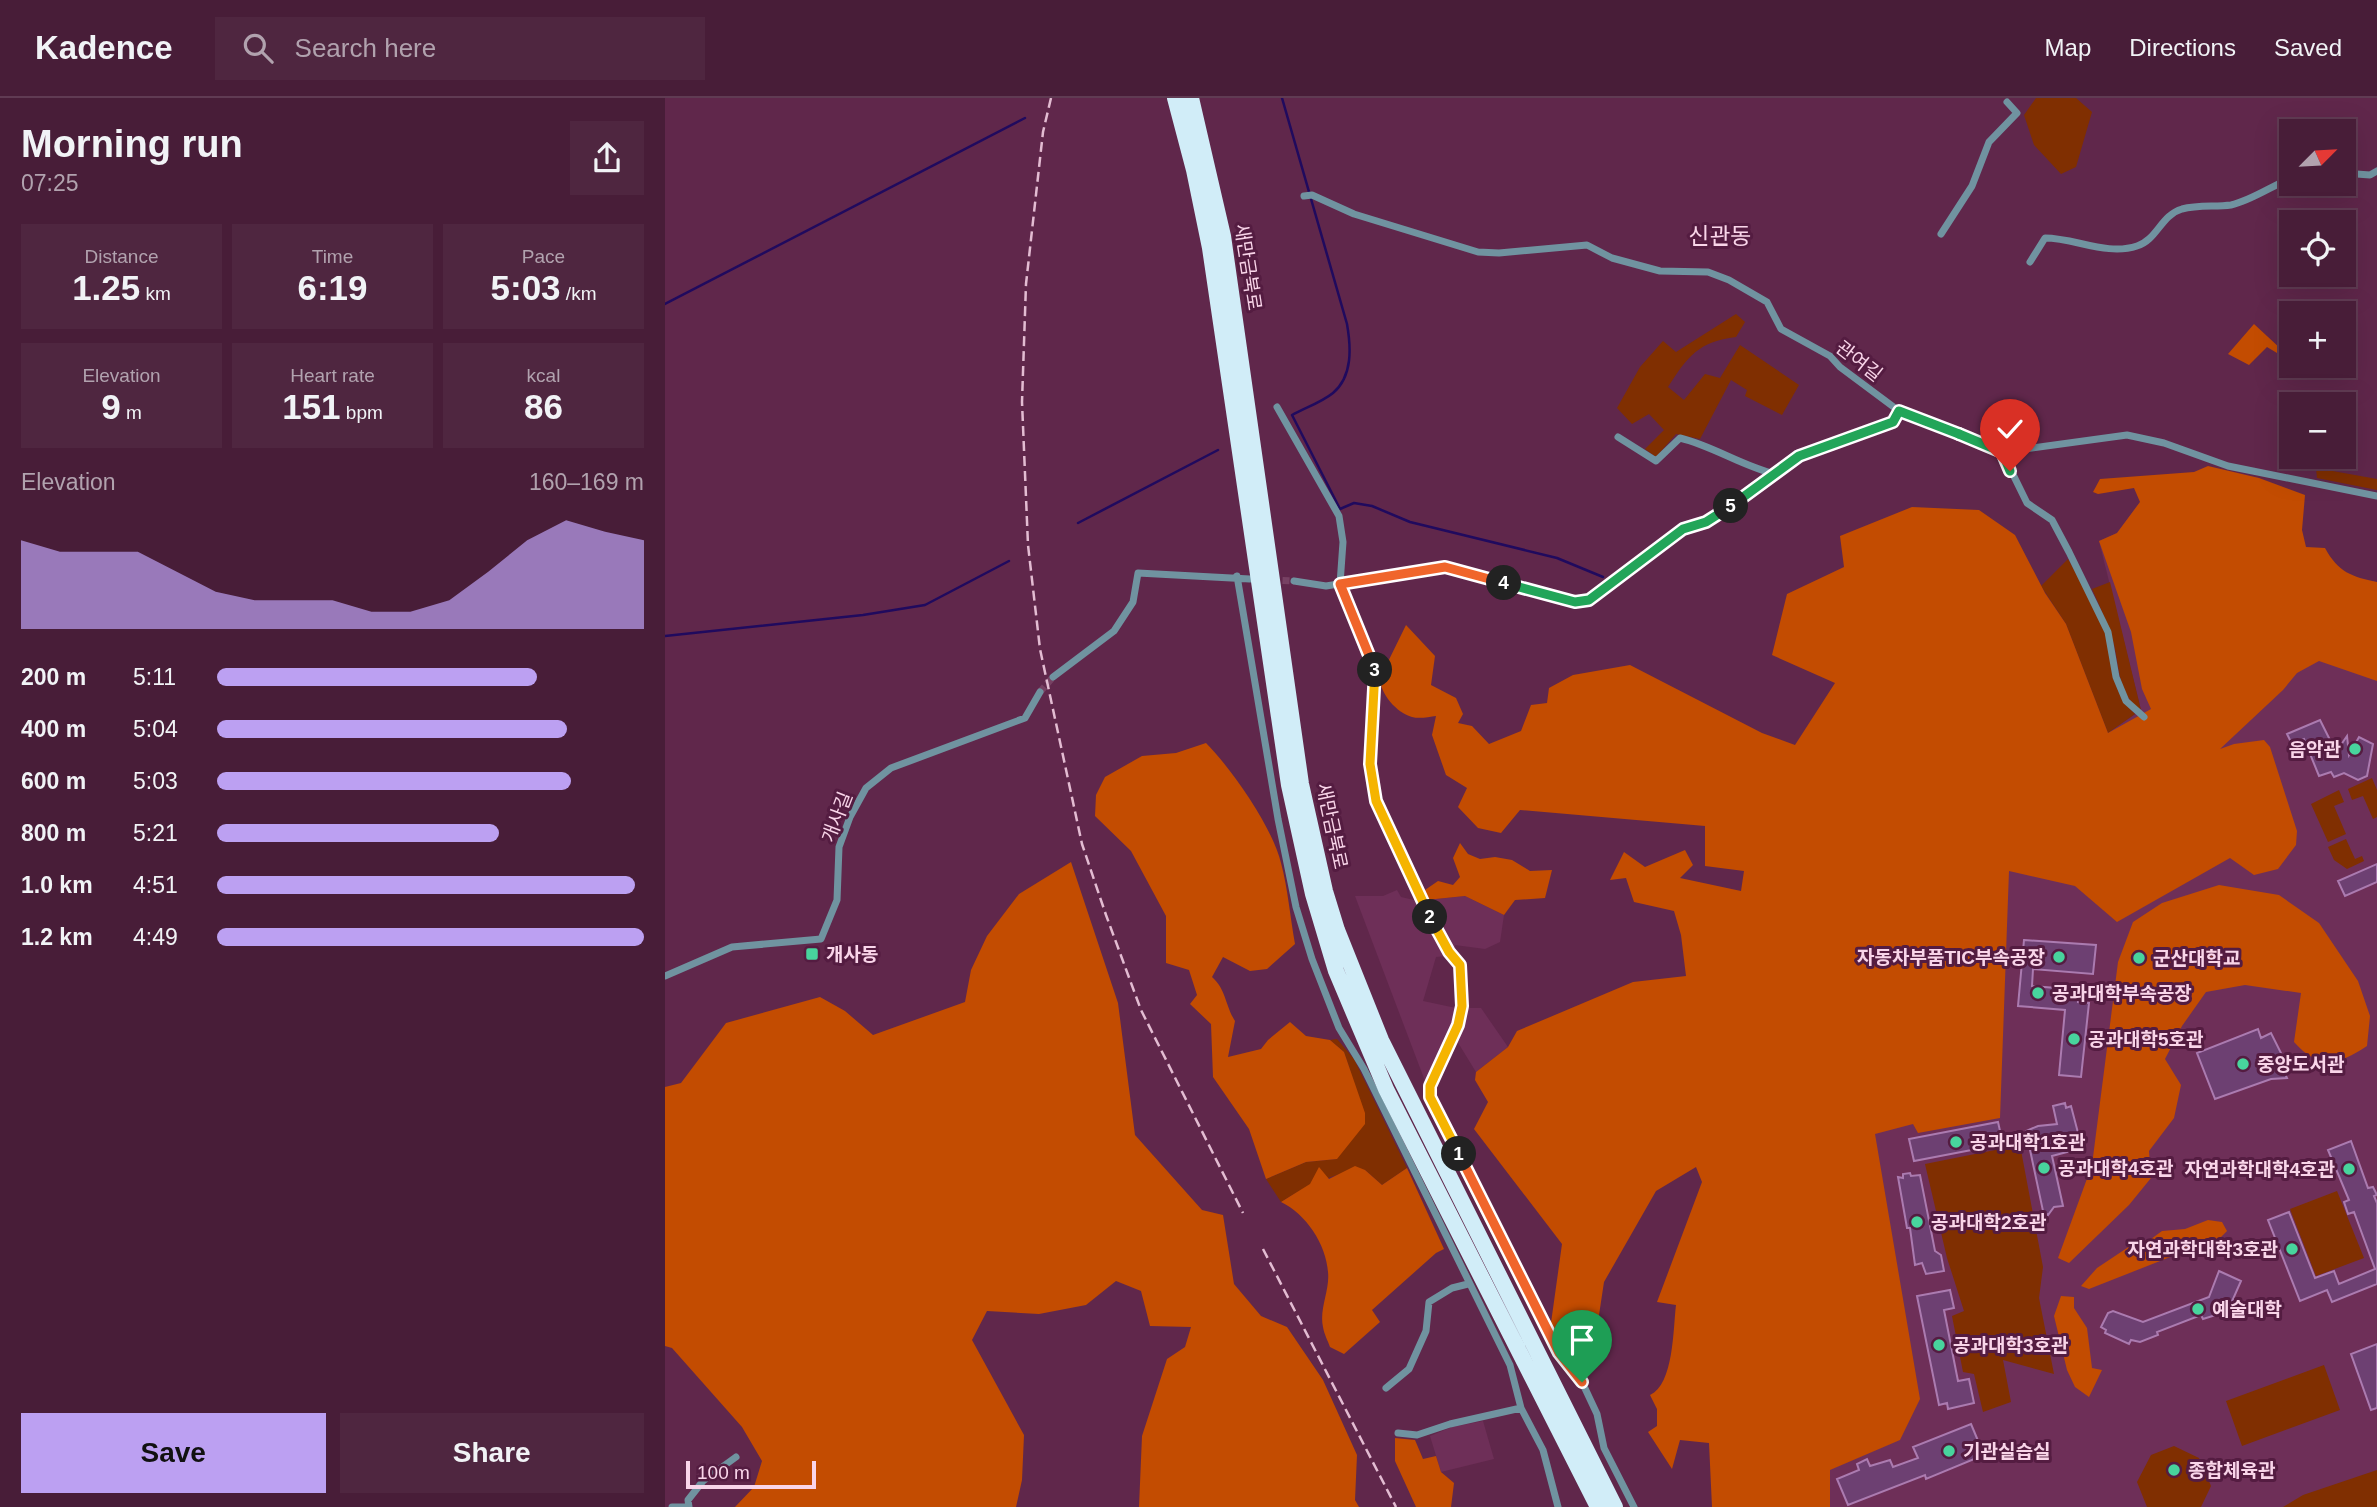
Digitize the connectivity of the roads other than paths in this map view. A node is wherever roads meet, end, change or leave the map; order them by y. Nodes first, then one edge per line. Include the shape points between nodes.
1 (1175, 98) edge
2 (1191, 98) edge
3 (2007, 102) dead end
4 (2377, 171) edge
5 (2356, 174) edge
6 (2279, 183) edge
7 (1307, 195) dead end
8 (1941, 234) dead end
9 (2031, 262) dead end
10 (1277, 407) dead end
11 (1899, 411) junction
12 (1618, 437) dead end
13 (2002, 452) junction
14 (1775, 474) junction
15 (2377, 496) edge
16 (1237, 576) junction
17 (1250, 579) dead end
18 (1294, 582) tunnel mouth
19 (1340, 584) junction
20 (1053, 677) tunnel mouth
21 (1040, 692) tunnel mouth
22 (2144, 717) dead end
23 (665, 976) edge
24 (1468, 1284) junction
25 (1386, 1388) dead end
26 (1521, 1408) junction
27 (1398, 1433) dead end
28 (736, 1457) dead end
29 (668, 1506) edge
30 (689, 1506) edge
31 (1558, 1507) edge
32 (1598, 1507) edge
33 (1615, 1507) edge
34 (1634, 1507) edge

1 - 32 highway, 새만금북로 via 1210,248 1289,785 1336,971 1386,1089
2 - 33 highway, 새만금북로 via 1223,236 1301,784 1329,904 1381,1040
3 - 8 street via 2017,113 1989,142 1972,186
4 - 5 street
6 - 9 street via 2233,204 2181,209 2135,247 2084,246 2045,238
7 - 11 street, 관여길 via 1478,252 1587,245 1612,258 1660,271 1708,272 1767,302 1781,329 1830,356
10 - 19 street via 1339,516 1343,542
11 - 13 street, 관여길
11 - 14 street via 1893,422 1799,456
12 - 14 street via 1656,461 1680,438
13 - 15 street, 관여길 via 2127,435 2228,466
13 - 22 street via 2027,503 2052,520 2108,632 2116,677 2126,701
14 - 19 street via 1706,522 1676,534 1589,600 1575,602 1445,567
16 - 17 street
16 - 20 street via 1138,573 1133,602 1114,631
16 - 24 street via 1278,819 1312,959 1339,1028 1364,1069
18 - 19 street
19 - 34 street via 1374,665 1370,764 1376,801 1438,935 1460,965 1458,1025 1430,1086 1430,1097 1559,1353 1582,1382 1598,1414 1605,1448
21 - 23 street, 개사길 via 1025,718 891,768 866,788 839,847 837,900 821,939 732,947
24 - 25 street via 1452,1287 1429,1302 1426,1331 1409,1369
24 - 26 street via 1510,1365
26 - 27 street via 1417,1435
26 - 31 street via 1543,1450
28 - 30 street via 703,1481 688,1500
29 - 30 street

